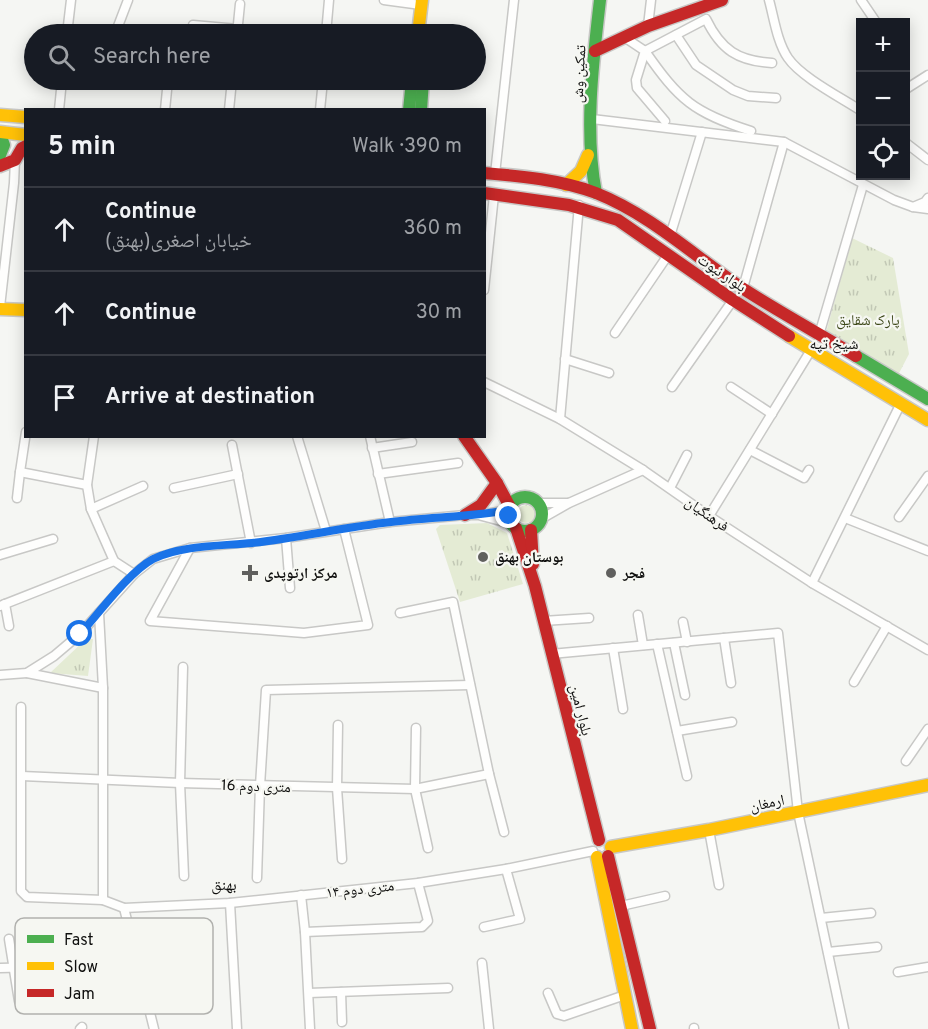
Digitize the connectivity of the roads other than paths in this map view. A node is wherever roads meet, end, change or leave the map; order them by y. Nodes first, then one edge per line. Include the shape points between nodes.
1 (71, 0) edge
2 (128, 0) edge
3 (329, 0) edge
4 (384, 0) edge
5 (514, 0) edge
6 (600, 0) edge
7 (651, 0) edge
8 (722, 0) edge
9 (770, 0) edge
10 (861, 0) edge
11 (424, 2) edge
12 (240, 4) dead end
13 (873, 18) edge
14 (68, 24) edge
15 (119, 24) edge
16 (238, 24) edge
17 (327, 24) edge
18 (420, 24) edge
19 (425, 24) edge
20 (648, 26) junction
21 (676, 35) junction
22 (624, 37) junction
23 (595, 51) junction
24 (645, 51) junction
25 (772, 63) dead end
26 (928, 75) edge
27 (910, 86) edge
28 (61, 90) edge
29 (167, 90) edge
30 (231, 90) edge
31 (321, 90) edge
32 (411, 90) edge
33 (422, 90) edge
34 (776, 98) dead end
35 (856, 107) edge
36 (59, 108) edge
37 (165, 108) edge
38 (229, 108) edge
39 (320, 108) edge
40 (409, 108) edge
41 (421, 108) edge
42 (0, 115) edge
43 (24, 117) edge
44 (592, 119) junction
45 (665, 121) dead end
46 (0, 123) edge
47 (24, 126) edge
48 (751, 131) dead end
49 (702, 132) junction
50 (0, 133) edge
51 (24, 135) edge
52 (783, 142) junction
53 (910, 146) edge
54 (24, 147) edge
55 (590, 151) junction
56 (0, 155) edge
57 (15, 160) junction
58 (928, 160) edge
59 (0, 166) edge
60 (490, 173) edge
61 (511, 175) junction
62 (566, 185) junction
63 (863, 185) junction
64 (596, 193) junction
65 (489, 194) edge
66 (512, 196) junction
67 (928, 198) edge
68 (579, 205) junction
69 (912, 207) junction
70 (928, 209) edge
71 (670, 236) junction
72 (486, 252) edge
73 (668, 255) junction
74 (743, 288) junction
75 (734, 300) junction
76 (0, 308) edge
77 (24, 310) edge
78 (615, 333) dead end
79 (819, 335) junction
80 (811, 350) junction
81 (565, 359) junction
82 (609, 373) dead end
83 (486, 383) edge
84 (672, 387) dead end
85 (731, 387) dead end
86 (926, 395) edge
87 (901, 403) junction
88 (772, 414) junction
89 (560, 419) junction
90 (928, 420) edge
91 (25, 438) edge
92 (94, 438) edge
93 (298, 438) edge
94 (370, 438) edge
95 (465, 438) edge
96 (412, 442) dead end
97 (232, 445) dead end
98 (372, 448) junction
99 (750, 450) junction
100 (687, 456) dead end
101 (458, 463) dead end
102 (643, 470) junction
103 (809, 470) dead end
104 (20, 472) junction
105 (238, 474) junction
106 (378, 474) junction
107 (928, 476) edge
108 (497, 483) junction
109 (87, 485) junction
110 (142, 486) dead end
111 (174, 488) dead end
112 (670, 488) junction
113 (523, 497) junction
114 (16, 498) dead end
115 (538, 503) junction
116 (569, 503) junction
117 (510, 508) junction
118 (91, 509) junction
119 (465, 515) junction
120 (479, 515) junction
121 (709, 516) junction
122 (899, 517) dead end
123 (845, 518) junction
124 (541, 519) junction
125 (390, 522) junction
126 (514, 526) junction
127 (344, 529) junction
128 (531, 530) junction
129 (326, 531) junction
130 (286, 538) junction
131 (53, 539) dead end
132 (251, 543) junction
133 (190, 548) junction
134 (928, 551) edge
135 (0, 555) edge
136 (114, 561) junction
137 (134, 574) junction
138 (812, 583) junction
139 (535, 586) junction
140 (290, 588) dead end
141 (2, 605) edge
142 (99, 613) junction
143 (400, 613) dead end
144 (638, 615) dead end
145 (589, 618) dead end
146 (543, 621) junction
147 (683, 622) dead end
148 (9, 626) dead end
149 (887, 626) junction
150 (724, 638) junction
151 (687, 642) junction
152 (674, 643) junction
153 (657, 644) junction
154 (643, 645) junction
155 (613, 648) junction
156 (928, 650) edge
157 (551, 654) junction
158 (183, 667) dead end
159 (27, 673) junction
160 (0, 675) edge
161 (854, 682) dead end
162 (730, 683) dead end
163 (470, 685) junction
164 (103, 688) junction
165 (685, 695) dead end
166 (21, 707) dead end
167 (622, 709) dead end
168 (732, 722) dead end
169 (338, 725) dead end
170 (416, 728) dead end
171 (928, 729) edge
172 (677, 730) junction
173 (906, 761) dead end
174 (489, 774) junction
175 (22, 776) junction
176 (687, 776) dead end
177 (104, 780) junction
178 (180, 783) junction
179 (260, 786) junction
180 (338, 788) junction
181 (928, 788) edge
182 (415, 789) junction
183 (798, 812) junction
184 (709, 830) junction
185 (504, 832) dead end
186 (428, 849) dead end
187 (601, 850) junction
188 (342, 860) dead end
189 (506, 869) junction
190 (184, 876) dead end
191 (258, 878) dead end
192 (418, 882) junction
193 (719, 885) dead end
194 (301, 895) junction
195 (665, 896) dead end
196 (104, 900) junction
197 (230, 903) junction
198 (621, 906) junction
199 (124, 908) junction
200 (871, 913) dead end
201 (126, 918) edge
202 (821, 918) junction
203 (484, 927) dead end
204 (305, 932) junction
205 (9, 939) dead end
206 (877, 947) dead end
207 (828, 952) junction
208 (482, 963) dead end
209 (928, 967) edge
210 (0, 968) edge
211 (14, 968) junction
212 (898, 972) dead end
213 (15, 975) edge
214 (448, 988) dead end
215 (341, 992) junction
216 (309, 993) junction
217 (548, 993) dead end
218 (625, 995) junction
219 (150, 1014) edge
220 (342, 1022) dead end
221 (154, 1029) edge
222 (237, 1029) edge
223 (310, 1029) edge
224 (489, 1029) edge
225 (632, 1029) edge
226 (650, 1029) edge
227 (844, 1029) edge

1 - 14 street
2 - 15 street
3 - 17 street
4 - 11 street
5 - 60 street
6 - 23 main road, تمکین وش
7 - 20 street
8 - 20 main road
9 - 35 street via 788,58
10 - 13 street
11 - 18 main road
11 - 19 main road
12 - 16 street
20 - 22 main road
21 - 24 street
21 - 25 street via 706,19 724,48 754,62
21 - 34 street via 696,65 733,90 748,96
22 - 23 main road
22 - 24 street
23 - 44 main road, تمکین وش
24 - 45 street via 637,88
24 - 48 street via 680,96 719,121
26 - 27 street
28 - 36 street
29 - 37 street
30 - 38 street
31 - 39 street
32 - 40 main road
33 - 41 main road
42 - 43 main road
44 - 49 street
44 - 55 main road, تمکین وش
46 - 47 main road
49 - 52 street
49 - 71 street
50 - 51 main road
50 - 56 main road via 5,146
52 - 63 street
52 - 74 street
53 - 58 street
54 - 57 main road
55 - 62 main road via 581,171
55 - 64 main road, تمکین وش
57 - 59 main road
57 - 76 street
60 - 61 main road, بلوار نبوت
61 - 62 main road, بلوار نبوت
61 - 66 main road via 505,186
62 - 64 main road, بلوار نبوت
63 - 69 street
63 - 79 street
64 - 71 main road, بلوار نبوت via 642,216
65 - 66 main road, بلوار نبوت
65 - 72 street
66 - 68 main road, بلوار نبوت
67 - 69 street
68 - 73 main road, بلوار نبوت via 618,220
68 - 81 street
69 - 70 street
71 - 74 main road, بلوار نبوت
73 - 75 main road, بلوار نبوت
73 - 78 street
74 - 79 main road, بلوار نبوت
75 - 80 main road, بلوار نبوت
75 - 84 street
76 - 77 main road
79 - 86 main road, بلوار نبوت
80 - 87 main road, بلوار نبوت
80 - 88 street
81 - 82 street
81 - 89 street
83 - 89 street, فرهنگیان
85 - 88 street
87 - 90 main road, بلوار نبوت
87 - 123 street
88 - 99 street
89 - 102 street, فرهنگیان
91 - 104 street
92 - 109 street
93 - 129 street
94 - 98 street
95 - 108 main road
96 - 98 street
97 - 105 street
98 - 106 street
99 - 103 street via 804,478
99 - 121 street
100 - 112 street
101 - 106 street
102 - 112 street, فرهنگیان
102 - 116 street
104 - 109 street
104 - 114 street
105 - 111 street
105 - 132 street
106 - 125 street
107 - 122 street
108 - 113 main road
108 - 117 main road
108 - 119 main road via 481,505
109 - 118 street
110 - 118 street
112 - 121 street, فرهنگیان
113 - 115 main road
113 - 117 main road
115 - 116 street
115 - 124 main road
116 - 124 street
117 - 120 street
117 - 126 main road via 509,519
118 - 136 street
119 - 120 street
119 - 125 street
120 - 126 street
121 - 138 street, فرهنگیان
123 - 134 street
123 - 138 street
124 - 128 main road
125 - 127 street
126 - 128 main road
126 - 139 main road
127 - 129 street
127 - 133 street via 368,625 304,633 150,621
128 - 139 main road
129 - 130 street
130 - 132 street
130 - 140 street
131 - 135 street
132 - 133 street
133 - 137 street via 153,559
136 - 137 street
136 - 141 street
137 - 142 street
138 - 149 street, فرهنگیان
139 - 146 main road, بلوار امین
141 - 148 street
142 - 159 street via 54,656
142 - 164 street
143 - 163 street via 453,602
144 - 154 street
145 - 146 street
146 - 157 main road, بلوار امین
147 - 151 street
149 - 156 street, فرهنگیان
149 - 161 street
150 - 151 street
150 - 162 street
150 - 183 street via 778,633
151 - 152 street
152 - 153 street
152 - 165 street
153 - 154 street
153 - 172 street
154 - 155 street
155 - 157 street
155 - 167 street
157 - 187 main road, بلوار امین
158 - 178 street
159 - 160 street
159 - 164 street
163 - 174 street
163 - 179 street via 266,690
164 - 177 street
166 - 175 street
168 - 172 street
169 - 180 street
170 - 182 street
171 - 173 street
172 - 176 street
174 - 182 street, 16 متری دوم
174 - 185 street
175 - 177 street, 16 متری دوم
175 - 196 street via 21,891 27,897
177 - 178 street, 16 متری دوم
177 - 196 street
178 - 179 street, 16 متری دوم
178 - 190 street
179 - 180 street, 16 متری دوم
179 - 191 street
180 - 182 street, 16 متری دوم
180 - 188 street
181 - 183 main road, ارمغان
182 - 186 street
183 - 184 main road, ارمغان
183 - 202 street
184 - 187 main road, ارمغان
184 - 193 street
187 - 189 street, ۱۴ متری دوم
187 - 198 main road, بلوار امین
187 - 218 main road, بلوار امین
189 - 192 street, ۱۴ متری دوم
189 - 203 street via 520,919
192 - 194 street, ۱۴ متری دوم
192 - 204 street via 428,921 422,927
194 - 197 street, ۱۴ متری دوم
194 - 204 street
195 - 198 street
196 - 199 street
197 - 199 street, ۱۴ متری دوم
197 - 222 street
198 - 226 main road, بلوار امین
199 - 201 street
200 - 202 street
202 - 207 street
204 - 216 street
205 - 211 street
206 - 207 street
207 - 227 street
208 - 224 street
209 - 212 street
210 - 211 street
211 - 213 street
214 - 215 street
215 - 216 street
215 - 220 street
216 - 223 street
217 - 218 street via 557,1014 564,1016
218 - 225 main road, بلوار امین
219 - 221 street

